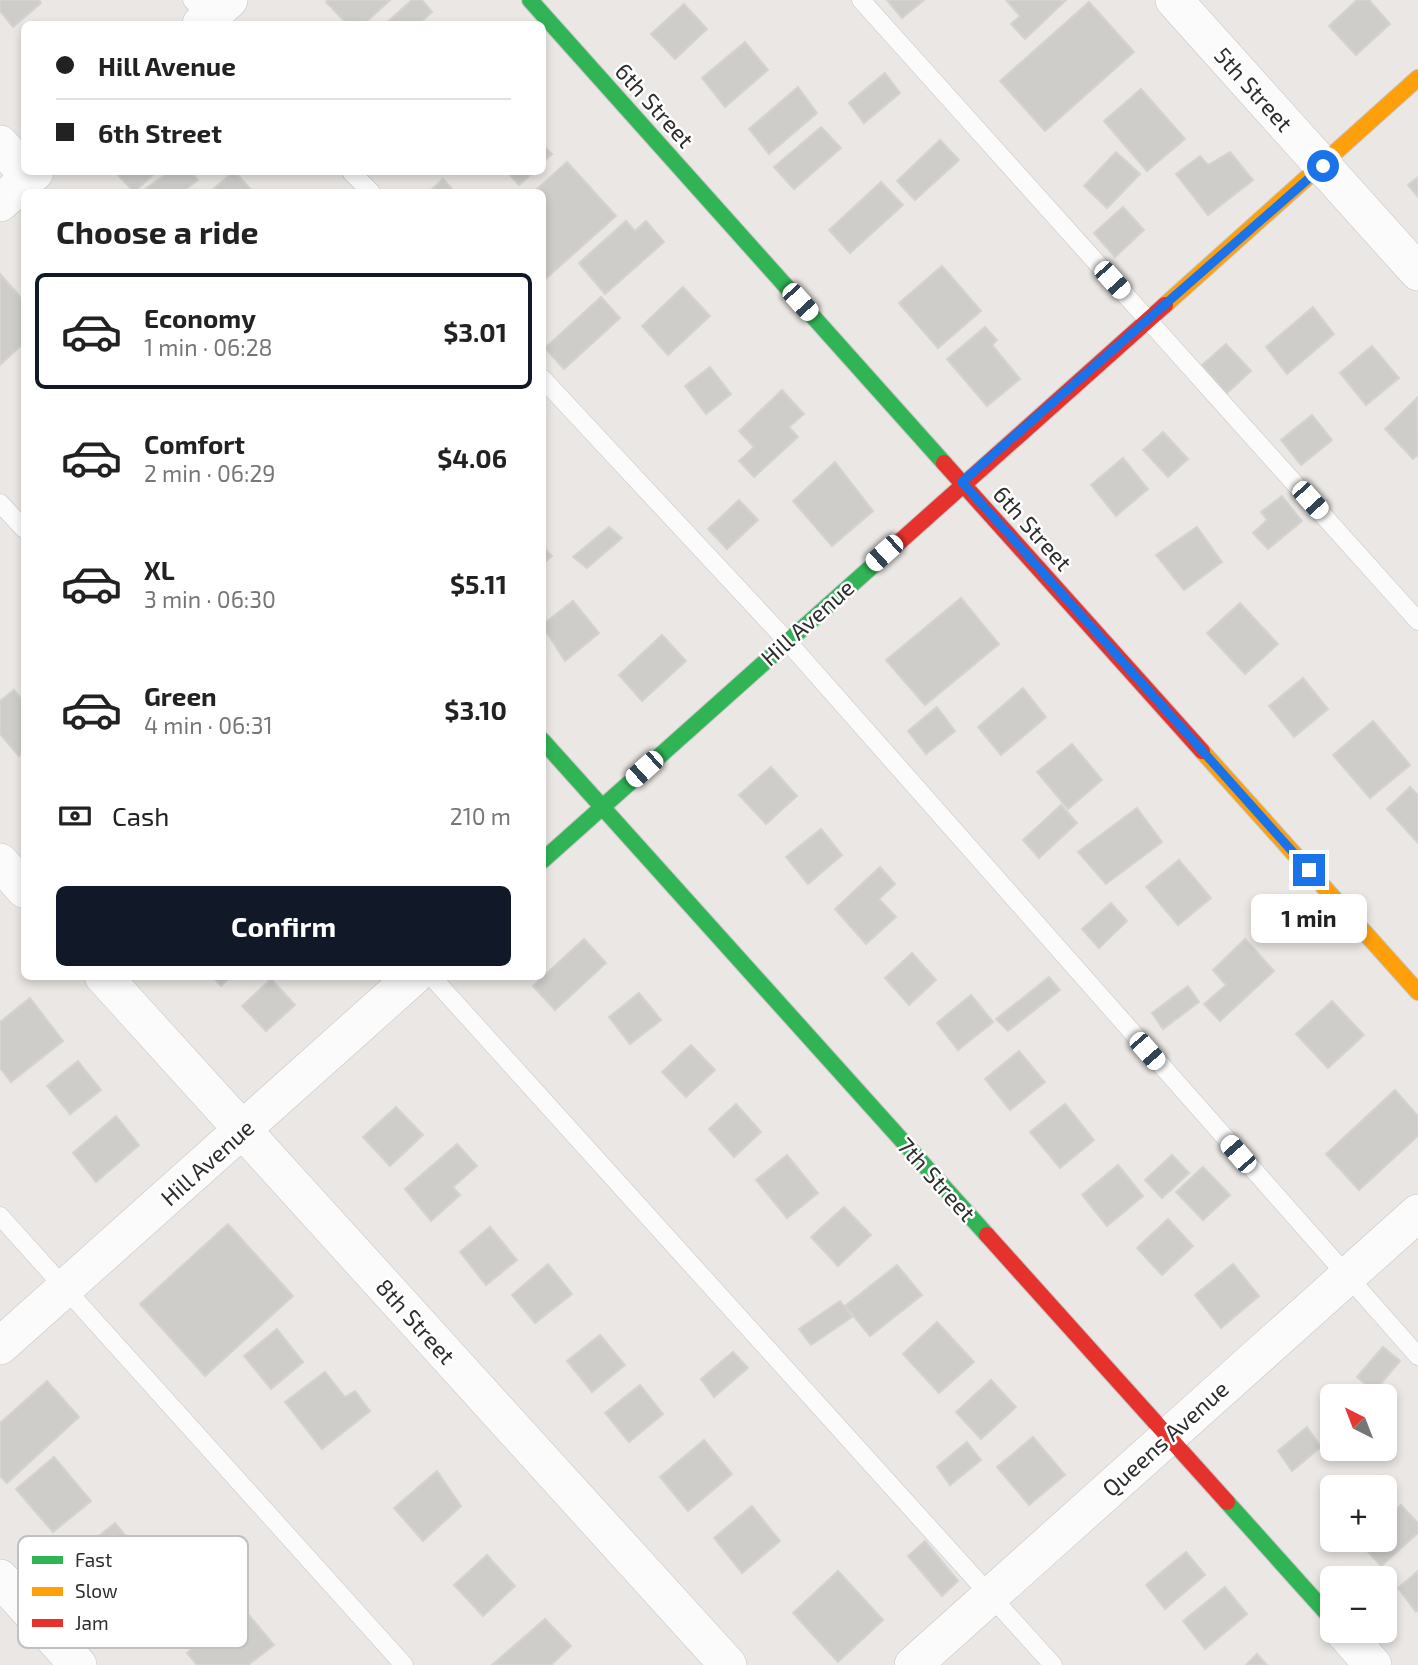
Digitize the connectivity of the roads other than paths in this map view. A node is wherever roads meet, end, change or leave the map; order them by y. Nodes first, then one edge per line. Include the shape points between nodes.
1 (530, 0) edge
2 (861, 0) edge
3 (1174, 0) edge
4 (1418, 78) edge
5 (0, 144) edge
6 (21, 166) edge
7 (1323, 166) junction
8 (354, 175) edge
9 (32, 177) edge
10 (368, 189) edge
11 (0, 203) edge
12 (1418, 272) edge
13 (1147, 320) junction
14 (546, 382) edge
15 (962, 482) junction
16 (0, 503) edge
17 (21, 526) edge
18 (1418, 621) edge
19 (787, 641) junction
20 (546, 744) edge
21 (603, 806) junction
22 (546, 857) edge
23 (0, 862) edge
24 (21, 886) edge
25 (107, 980) edge
26 (410, 980) edge
27 (435, 980) edge
28 (1418, 992) edge
29 (243, 1130) junction
30 (1418, 1213) edge
31 (0, 1216) edge
32 (1346, 1277) junction
33 (65, 1288) junction
34 (0, 1346) edge
35 (1418, 1356) edge
36 (1166, 1436) junction
37 (0, 1578) edge
38 (990, 1595) junction
39 (18, 1598) edge
40 (1320, 1606) edge
41 (1354, 1643) edge
42 (63, 1648) edge
43 (78, 1665) edge
44 (404, 1665) edge
45 (728, 1665) edge
46 (913, 1665) edge
47 (1053, 1665) edge
48 (1373, 1665) edge

1 - 15 street, 6th Street
2 - 13 lane
3 - 7 street, 5th Street
4 - 7 street, Hill Avenue
5 - 6 street
7 - 12 street, 5th Street
7 - 13 street, Hill Avenue
8 - 10 lane
9 - 11 street
13 - 15 street, Hill Avenue
13 - 18 lane
14 - 19 lane
15 - 19 street, Hill Avenue
15 - 28 street, 6th Street
16 - 17 lane
19 - 21 street, Hill Avenue
19 - 32 lane
20 - 21 street, 7th Street
21 - 22 street, Hill Avenue
21 - 36 street, 7th Street
23 - 24 street
25 - 29 street, 8th Street
26 - 29 street, Hill Avenue
27 - 38 lane
29 - 33 street, Hill Avenue
29 - 45 street, 8th Street
30 - 32 street, Queens Avenue
31 - 33 lane
32 - 35 lane
32 - 36 street, Queens Avenue
33 - 34 street, Hill Avenue
33 - 44 lane
36 - 38 street, Queens Avenue
36 - 40 street, 7th Street
37 - 39 street
38 - 46 street, Queens Avenue
38 - 47 lane
41 - 48 street
42 - 43 street

